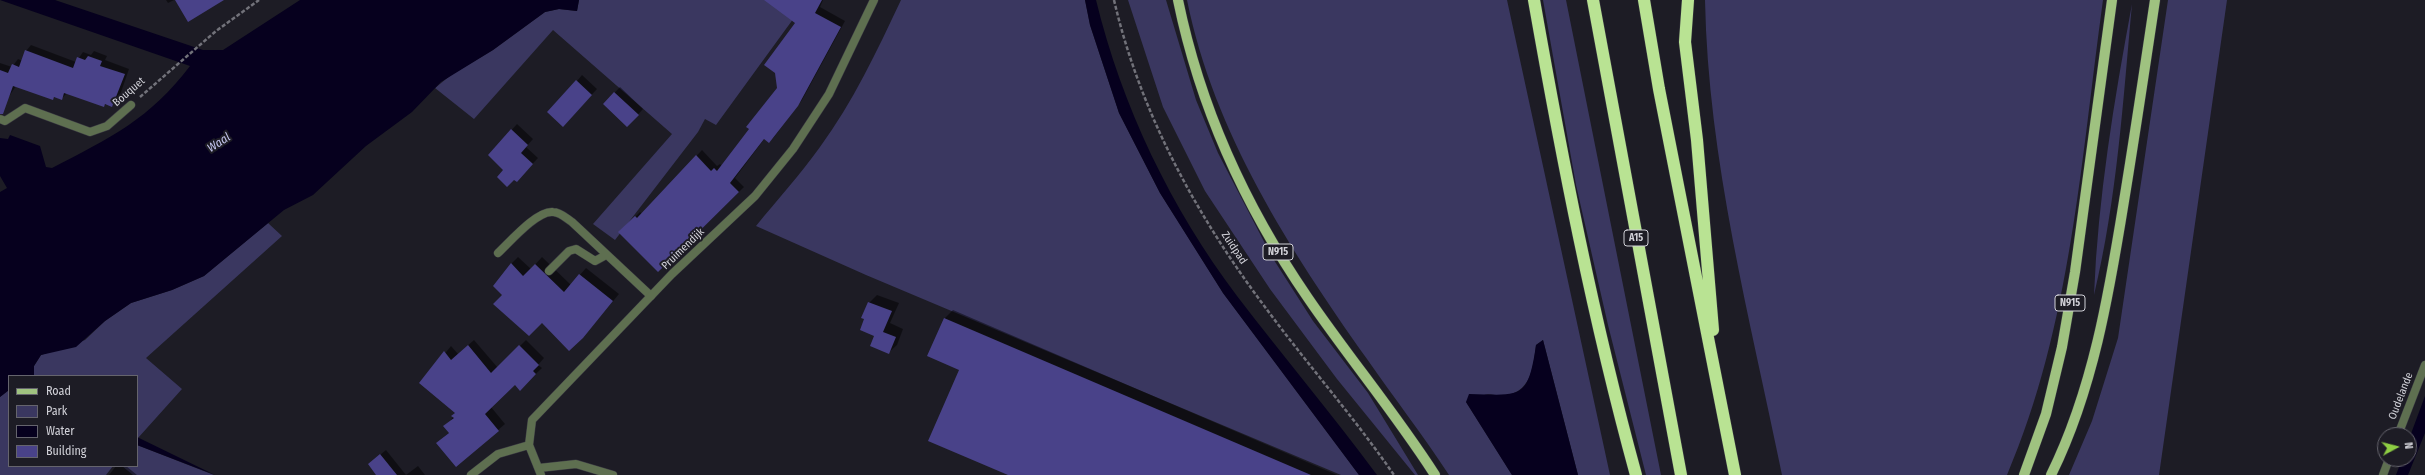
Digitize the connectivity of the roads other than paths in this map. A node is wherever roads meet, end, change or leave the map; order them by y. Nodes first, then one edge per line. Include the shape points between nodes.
1 (874, 0) edge
2 (1178, 0) edge
3 (1526, 0) edge
4 (1534, 0) edge
5 (1593, 0) edge
6 (1644, 0) edge
7 (1688, 0) edge
8 (2112, 0) edge
9 (2155, 0) edge
10 (1538, 25) junction
11 (131, 105) road end
12 (0, 119) edge
13 (498, 254) dead end
14 (606, 255) junction
15 (549, 271) dead end
16 (651, 296) junction
17 (2425, 365) edge
18 (1718, 393) junction
19 (2401, 427) edge
20 (529, 444) junction
21 (540, 471) edge
22 (471, 475) edge
23 (613, 475) edge
24 (1435, 475) edge
25 (1636, 475) edge
26 (1681, 475) edge
27 (1735, 475) edge
28 (2024, 475) edge
29 (2051, 475) edge

1 - 16 street, Pruimendijk via 829,94 793,149 754,196
2 - 24 main road, N915 via 1203,92 1230,162 1266,232 1308,298
3 - 10 highway
4 - 10 highway
5 - 26 highway, A15
6 - 18 highway
7 - 18 highway via 1685,42 1697,140
8 - 28 main road, N915 via 2075,272 2062,347 2046,414
9 - 29 main road via 2112,278 2078,409
10 - 25 highway via 1572,203
11 - 12 street, Bouquet via 107,126 90,132 25,108 5,121
13 - 14 street via 536,217 552,211 572,222
14 - 15 street via 595,261 576,249 569,251
14 - 16 street
16 - 20 street, Pruimendijk via 532,420
17 - 19 street, Oudelande
18 - 27 highway
20 - 21 street
20 - 22 street via 498,454
21 - 23 street via 576,464

